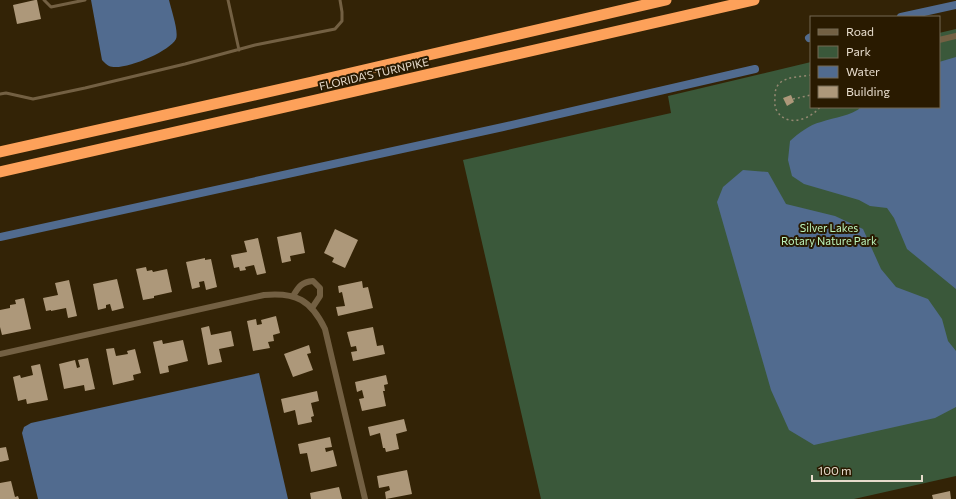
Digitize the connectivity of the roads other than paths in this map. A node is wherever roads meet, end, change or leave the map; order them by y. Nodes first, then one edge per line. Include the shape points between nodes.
1 (44, 0) edge
2 (85, 0) edge
3 (228, 0) edge
4 (340, 0) edge
5 (666, 0) edge
6 (754, 0) edge
7 (956, 36) edge
8 (940, 40) edge
9 (239, 50) junction
10 (0, 94) edge
11 (0, 152) edge
12 (2, 172) edge
13 (293, 296) junction
14 (312, 308) junction
15 (0, 354) edge
16 (364, 499) edge

1 - 2 lane via 51,7
3 - 9 lane
4 - 9 lane via 342,21 334,29
5 - 11 highway, FLORIDA'S TURNPIKE
6 - 12 highway, FLORIDA'S TURNPIKE
7 - 8 street
9 - 10 lane via 33,99
13 - 14 street
13 - 14 street via 298,287 313,281 320,288 320,296
13 - 15 street via 279,293 264,295
14 - 16 street via 325,329

